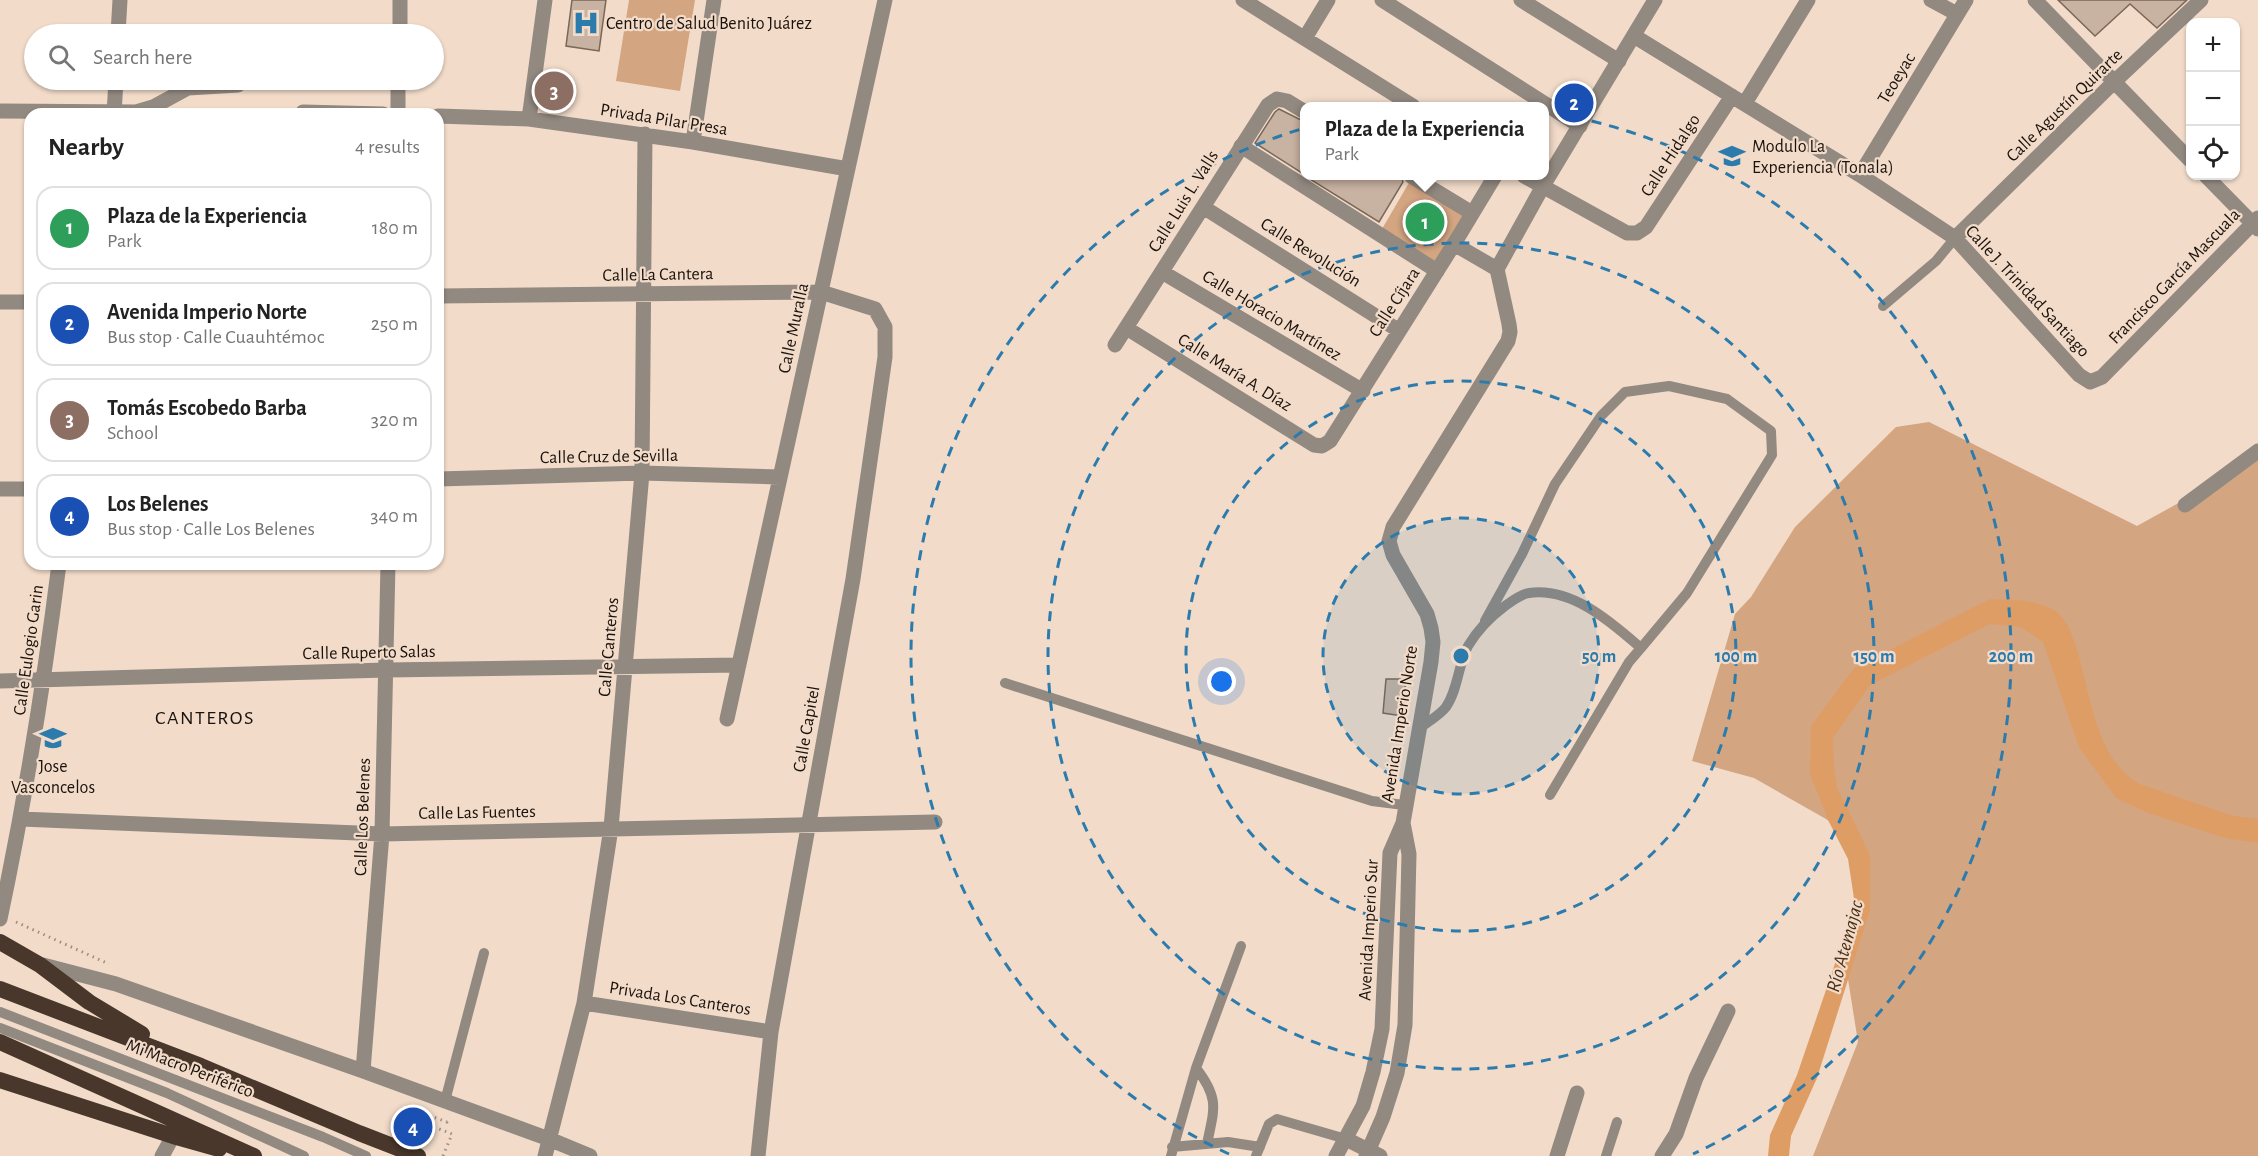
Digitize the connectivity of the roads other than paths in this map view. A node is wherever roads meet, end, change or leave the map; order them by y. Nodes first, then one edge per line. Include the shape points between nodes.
1 (120, 0) edge
2 (400, 0) edge
3 (545, 0) edge
4 (714, 0) edge
5 (885, 0) edge
6 (1243, 0) edge
7 (1328, 0) edge
8 (1382, 0) edge
9 (1521, 0) edge
10 (1655, 0) edge
11 (1808, 0) edge
12 (1931, 0) edge
13 (1966, 0) edge
14 (2035, 0) edge
15 (2201, 0) edge
16 (1957, 15) junction
17 (119, 24) edge
18 (399, 24) edge
19 (1634, 36) junction
20 (1305, 38) junction
21 (1619, 61) junction
22 (2114, 81) junction
23 (115, 90) edge
24 (184, 90) edge
25 (398, 90) edge
26 (1738, 100) junction
27 (1402, 102) edge
28 (1542, 102) edge
29 (1549, 106) edge
30 (114, 108) edge
31 (150, 108) edge
32 (398, 108) edge
33 (1300, 109) edge
34 (0, 111) edge
35 (24, 111) edge
36 (444, 116) edge
37 (529, 119) junction
38 (1580, 126) junction
39 (645, 134) junction
40 (693, 142) junction
41 (1241, 146) junction
42 (2186, 156) edge
43 (848, 169) junction
44 (1860, 175) junction
45 (1549, 176) edge
46 (1418, 180) edge
47 (1493, 180) edge
48 (1532, 180) edge
49 (1547, 180) edge
50 (2210, 180) edge
51 (1543, 186) junction
52 (1203, 207) junction
53 (1472, 213) junction
54 (2256, 224) edge
55 (1955, 238) junction
56 (1454, 244) junction
57 (1497, 269) junction
58 (1437, 271) junction
59 (1162, 272) junction
60 (821, 292) junction
61 (644, 294) junction
62 (444, 296) edge
63 (0, 302) edge
64 (24, 302) edge
65 (1883, 306) dead end
66 (875, 309) joint
67 (1128, 329) junction
68 (1398, 330) junction
69 (1115, 345) dead end
70 (2090, 382) joint
71 (1363, 391) junction
72 (1322, 446) joint
73 (2258, 451) edge
74 (642, 473) junction
75 (780, 477) junction
76 (444, 479) edge
77 (0, 489) edge
78 (24, 489) edge
79 (2185, 505) dead end
80 (58, 570) edge
81 (388, 570) edge
82 (1485, 621) junction
83 (1641, 648) junction
84 (739, 665) junction
85 (626, 666) junction
86 (386, 670) junction
87 (0, 681) edge
88 (44, 681) junction
89 (1005, 683) dead end
90 (727, 719) dead end
91 (1421, 727) junction
92 (1550, 795) dead end
93 (1404, 805) junction
94 (21, 819) junction
95 (935, 822) dead end
96 (1403, 823) junction
97 (808, 824) junction
98 (611, 828) junction
99 (382, 834) junction
100 (0, 919) edge
101 (0, 942) edge
102 (1241, 946) dead end
103 (484, 953) dead end
104 (40, 965) junction
105 (0, 989) edge
106 (584, 1003) junction
107 (1728, 1011) dead end
108 (0, 1012) edge
109 (0, 1028) edge
110 (771, 1032) junction
111 (0, 1042) edge
112 (201, 1066) junction
113 (1196, 1068) junction
114 (363, 1071) junction
115 (0, 1080) edge
116 (1577, 1093) dead end
117 (450, 1102) junction
118 (1617, 1122) dead end
119 (172, 1136) junction
120 (549, 1139) junction
121 (1346, 1139) junction
122 (1207, 1144) junction
123 (1258, 1151) edge
124 (1172, 1152) edge
125 (1372, 1154) edge
126 (162, 1156) edge
127 (244, 1156) edge
128 (254, 1156) edge
129 (304, 1156) edge
130 (366, 1156) edge
131 (418, 1156) edge
132 (545, 1156) edge
133 (590, 1156) edge
134 (758, 1156) edge
135 (1336, 1156) edge
136 (1557, 1156) edge
137 (1606, 1156) edge
138 (1662, 1156) edge

1 - 17 street
2 - 18 street
3 - 37 street
4 - 40 street
5 - 43 street, Calle Muralla
6 - 20 street
7 - 20 street
8 - 28 street
9 - 21 street
10 - 19 street
11 - 26 street, Calle Hidalgo
12 - 16 street
13 - 16 street, Teoeyac
14 - 22 street
15 - 22 street, Calle Agustín Quirarte
16 - 44 street, Teoeyac
19 - 21 street
19 - 26 street, Calle J. Trinidad Santiago
20 - 27 street
21 - 38 street
22 - 42 street
22 - 55 street, Calle Agustín Quirarte
23 - 30 street
24 - 31 street
25 - 32 street
26 - 44 street, Calle J. Trinidad Santiago
26 - 51 street, Calle Hidalgo via 1637,233 1627,233
29 - 38 street
33 - 41 street, Calle Luis L. Valls via 1277,99 1268,105
34 - 35 street
36 - 37 street, Privada Pilar Presa
37 - 39 street, Privada Pilar Presa
38 - 45 street
39 - 40 street, Privada Pilar Presa
39 - 61 street, Calle Canteros
40 - 43 street, Privada Pilar Presa
41 - 52 street, Calle Luis L. Valls
41 - 58 street
43 - 60 street, Calle Muralla
44 - 55 street, Calle J. Trinidad Santiago
46 - 53 street
47 - 53 street, Calle Cíjara
48 - 51 street
49 - 51 street
50 - 54 street
51 - 57 street
52 - 59 street, Calle Luis L. Valls
52 - 68 street, Calle Revolución
53 - 56 street, Calle Cíjara
54 - 70 street, Francisco García Mascuala via 2102,377
55 - 65 lane via 1936,261
55 - 70 street, Calle J. Trinidad Santiago via 2079,375
56 - 57 street
56 - 58 street, Calle Cíjara
57 - 91 street, Avenida Imperio Norte via 1509,324 1508,341 1393,527 1389,541 1431,628 1431,662
58 - 68 street, Calle Cíjara
59 - 67 street, Calle Luis L. Valls
59 - 71 street, Calle Horacio Martínez
60 - 61 street, Calle La Cantera
60 - 66 street, Calle La Cantera
60 - 75 street, Calle Muralla
61 - 62 street, Calle La Cantera
61 - 74 street, Calle Canteros
63 - 64 street
66 - 97 street, Calle Capitel via 885,327 885,357 853,579
67 - 69 street, Calle Luis L. Valls
67 - 72 street, Calle María A. Díaz via 1314,445
68 - 71 street, Calle Cíjara
71 - 72 street, Calle Cíjara via 1330,441
73 - 79 street
74 - 75 street, Calle Cruz de Sevilla
74 - 76 street, Calle Cruz de Sevilla
74 - 85 street, Calle Canteros
75 - 84 street, Calle Muralla
77 - 78 street
80 - 88 street, Calle Eulogio Garin
81 - 86 street, Calle Los Belenes
82 - 83 lane via 1526,592 1552,592 1586,607
82 - 83 lane via 1556,484 1601,416 1624,392 1669,386 1727,399 1771,431 1772,455 1687,593
82 - 91 lane via 1468,648 1445,709
83 - 92 lane
84 - 85 street, Calle Ruperto Salas
84 - 90 street, Calle Muralla
85 - 86 street, Calle Ruperto Salas
85 - 98 street, Calle Canteros
86 - 88 street, Calle Ruperto Salas
86 - 99 street, Calle Los Belenes
87 - 88 street, Calle Ruperto Salas
88 - 94 street, Calle Eulogio Garin
89 - 93 lane via 1372,801
91 - 93 street, Avenida Imperio Norte
93 - 96 street, Avenida Imperio Norte
94 - 99 street, Calle Las Fuentes
94 - 100 street, Calle Eulogio Garin
95 - 97 street, Calle Las Fuentes
96 - 121 street, Avenida Imperio Sur via 1390,853 1382,1029 1363,1106
96 - 125 street, Avenida Imperio Sur via 1409,854 1405,1025 1397,1073
97 - 98 street, Calle Las Fuentes
97 - 110 street, Calle Capitel
98 - 99 street, Calle Las Fuentes
98 - 106 street, Calle Canteros
99 - 114 street, Calle Los Belenes
101 - 104 highway
102 - 113 lane
103 - 117 lane
104 - 112 highway via 130,1028
104 - 114 street via 116,984
105 - 112 highway
106 - 110 street, Privada Los Canteros
106 - 120 street, Calle Canteros
107 - 138 street via 1696,1078 1676,1134
108 - 130 lane, Mi Macro Periférico
109 - 129 lane, Mi Macro Periférico via 167,1093
110 - 134 street, Calle Capitel
111 - 128 highway
112 - 131 highway
113 - 122 lane via 1209,1086 1214,1105
113 - 124 lane
114 - 117 street
115 - 119 highway
116 - 136 street
117 - 120 street
118 - 137 lane
119 - 126 street
119 - 127 highway
120 - 132 street, Calle Canteros
120 - 133 street
121 - 123 lane via 1277,1119 1269,1124
121 - 125 street
121 - 135 street, Avenida Imperio Sur
122 - 123 lane via 1228,1142
122 - 124 lane

